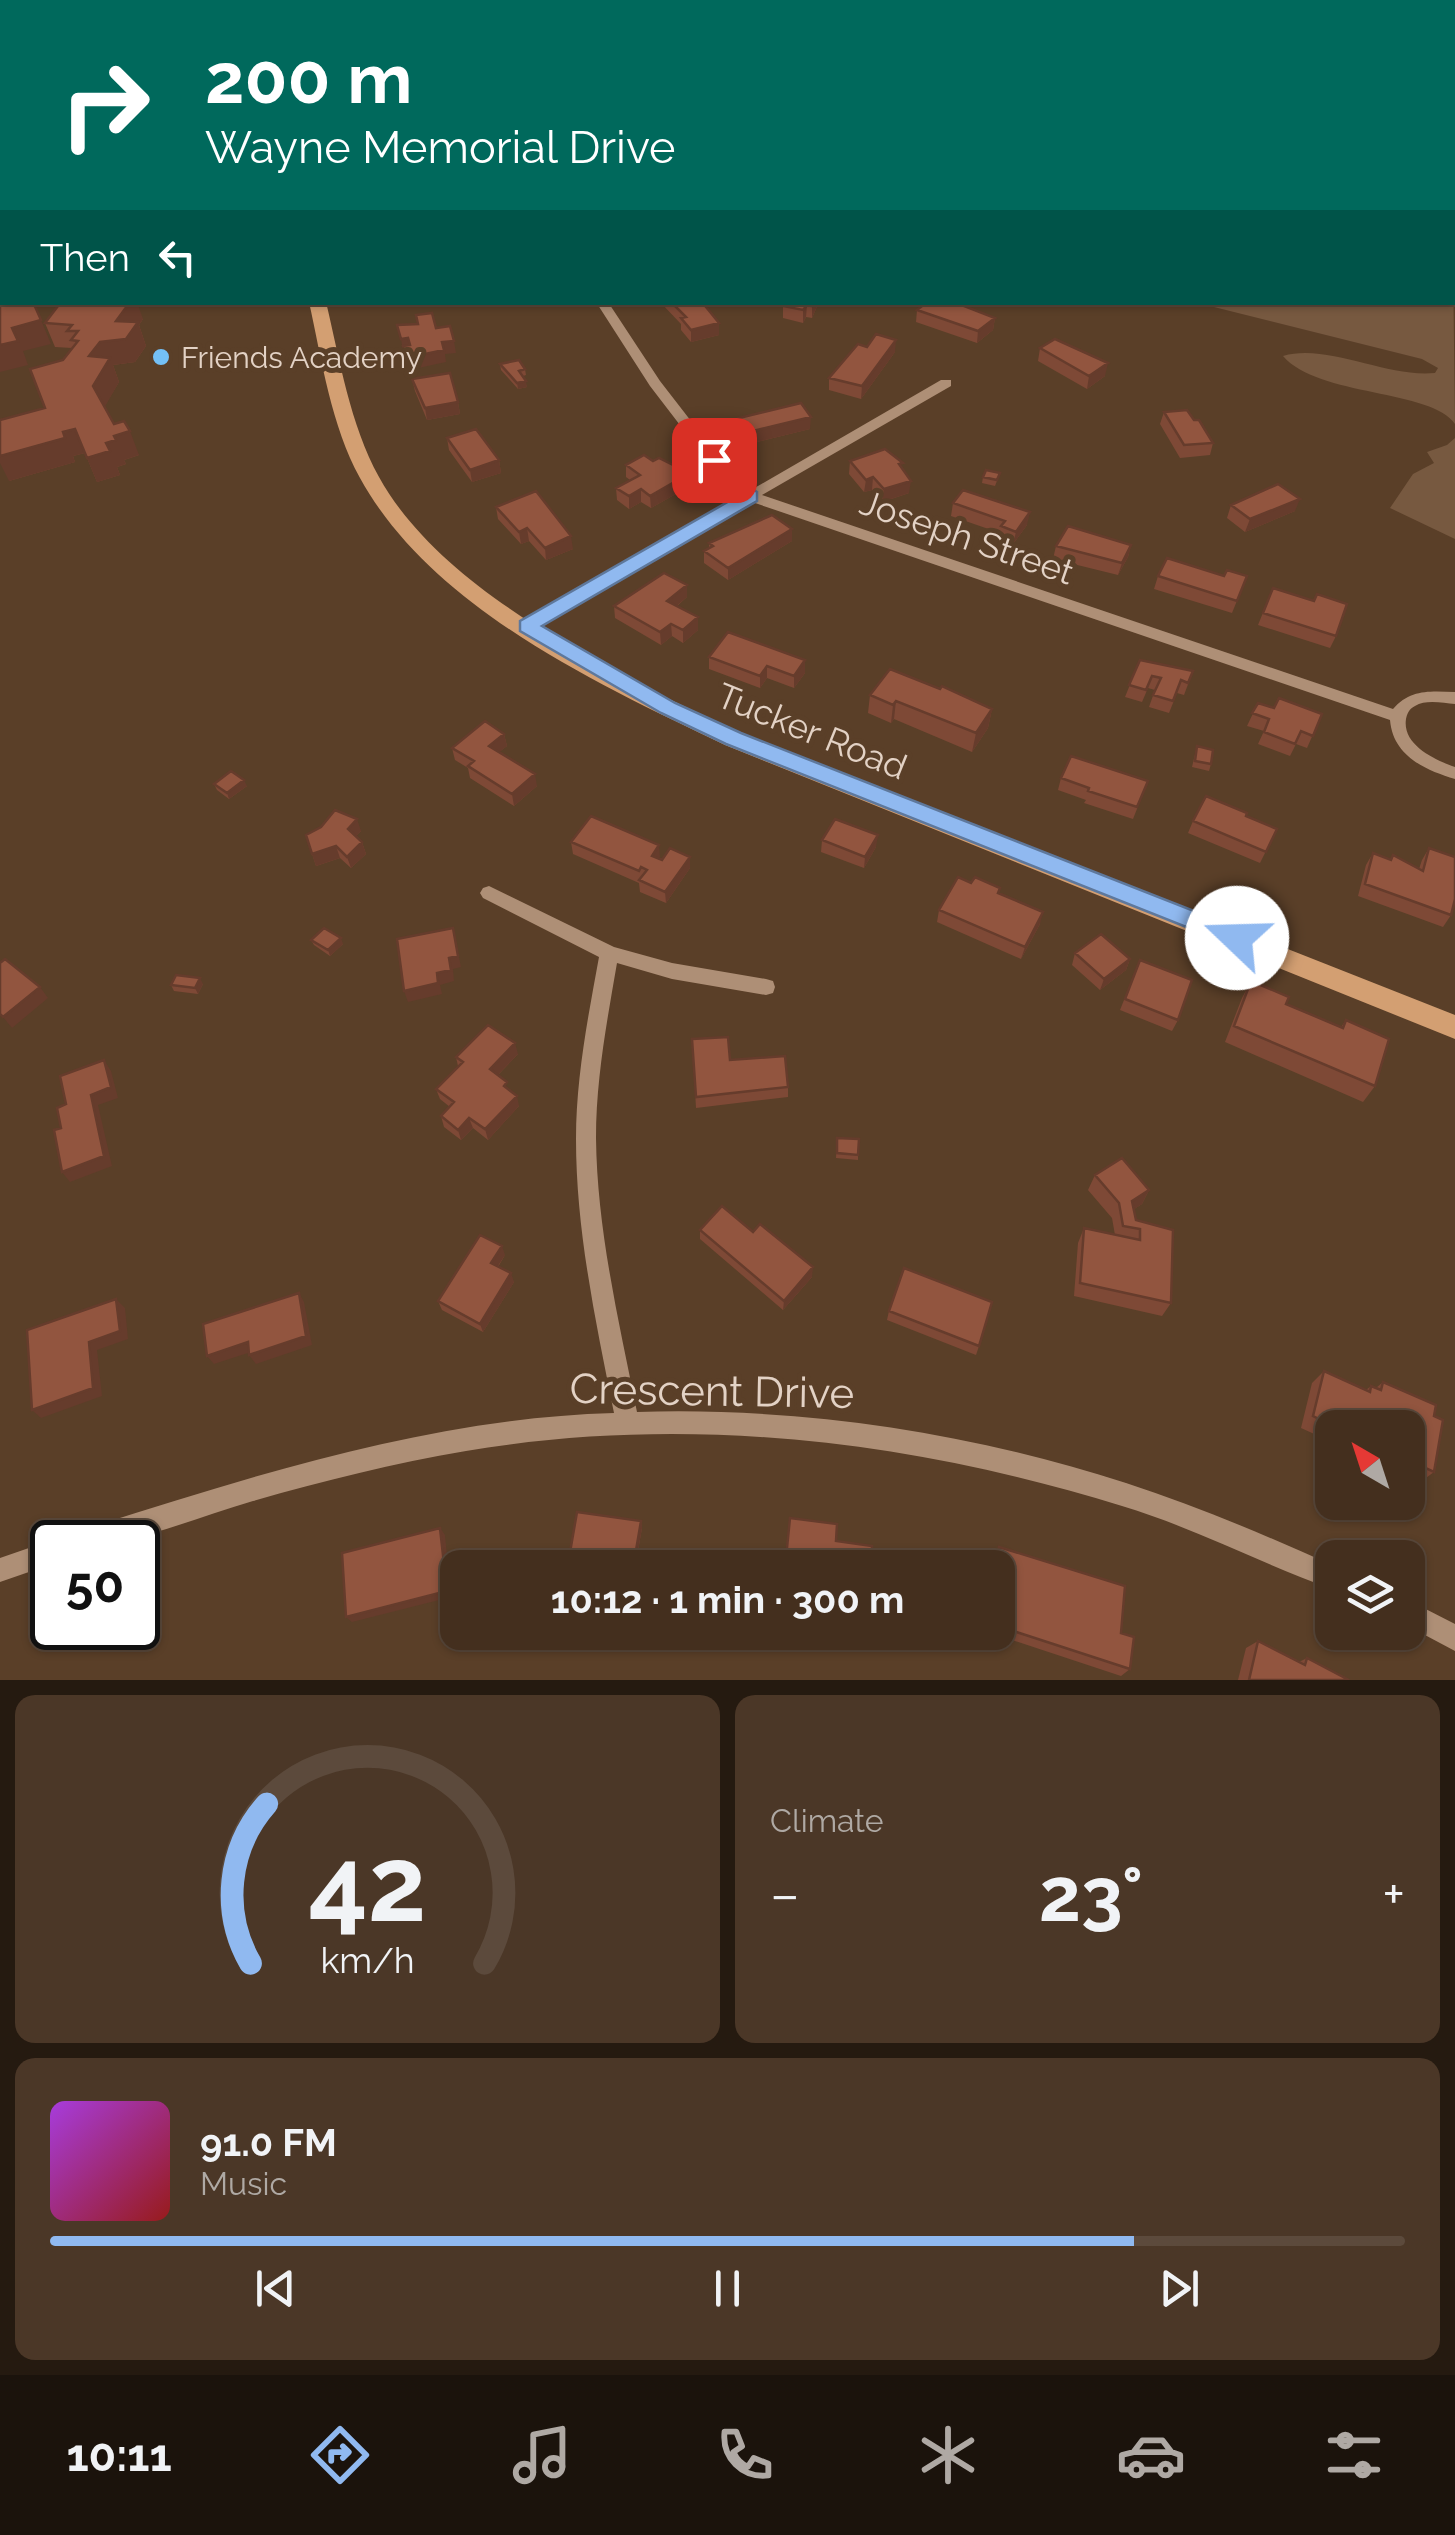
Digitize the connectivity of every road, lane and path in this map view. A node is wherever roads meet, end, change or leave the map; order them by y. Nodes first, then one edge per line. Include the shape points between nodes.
1 (317, 305) edge
2 (604, 305) edge
3 (946, 383) dead end
4 (750, 496) junction
5 (527, 626) junction
6 (1455, 698) edge
7 (1396, 716) junction
8 (1455, 773) edge
9 (489, 893) dead end
10 (609, 953) junction
11 (766, 986) dead end
12 (1455, 1027) edge
13 (628, 1423) junction
14 (154, 1520) edge
15 (30, 1560) edge
16 (1315, 1569) edge
17 (0, 1570) edge
18 (1425, 1623) edge
19 (1455, 1638) edge

1 - 5 main road, Tucker Road via 356,445 378,494 449,569
2 - 4 street, Joseph Street via 734,486
3 - 4 street
4 - 5 street
4 - 7 street, Joseph Street
5 - 12 main road, Tucker Road via 733,738
6 - 7 street via 1419,697
7 - 8 street via 1404,746
9 - 10 street
10 - 11 street
10 - 13 street via 590,1061 586,1164
13 - 14 street, Crescent Drive via 471,1438
13 - 16 street, Crescent Drive via 844,1430 959,1448 1133,1497
15 - 17 street
18 - 19 street

